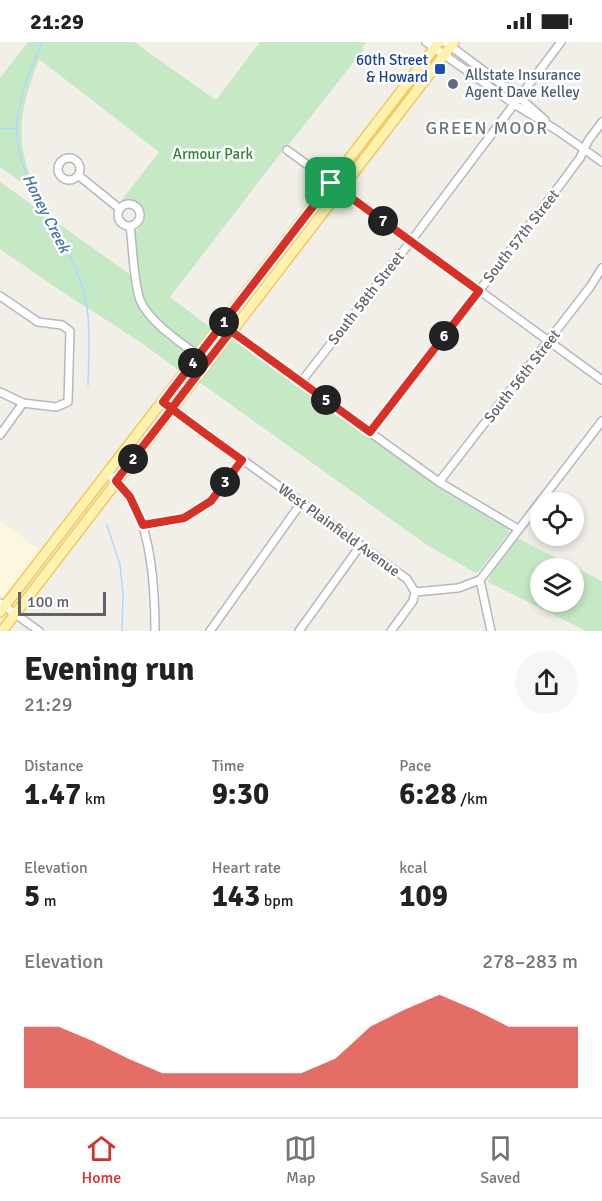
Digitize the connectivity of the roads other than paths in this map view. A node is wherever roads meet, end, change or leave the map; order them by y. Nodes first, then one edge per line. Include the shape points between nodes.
1 (561, 42) edge
2 (450, 43) edge
3 (433, 44) edge
4 (444, 55) junction
5 (411, 78) junction
6 (519, 97) junction
7 (514, 105) junction
8 (602, 122) edge
9 (391, 125) junction
10 (558, 131) junction
11 (286, 150) dead end
12 (584, 150) junction
13 (602, 162) edge
14 (78, 176) dead end
15 (331, 183) junction
16 (340, 190) junction
17 (120, 209) junction
18 (130, 226) junction
19 (411, 241) junction
20 (602, 268) edge
21 (479, 291) junction
22 (0, 296) edge
23 (221, 325) junction
24 (231, 331) junction
25 (548, 341) junction
26 (198, 356) junction
27 (207, 362) junction
28 (602, 380) edge
29 (301, 382) junction
30 (0, 392) edge
31 (163, 402) junction
32 (23, 403) junction
33 (172, 408) junction
34 (602, 421) edge
35 (370, 432) junction
36 (0, 435) edge
37 (242, 460) junction
38 (107, 473) junction
39 (116, 481) junction
40 (439, 482) junction
41 (301, 503) junction
42 (143, 525) junction
43 (518, 529) junction
44 (360, 546) junction
45 (40, 560) junction
46 (480, 580) junction
47 (38, 583) junction
48 (415, 592) junction
49 (2, 607) edge
50 (15, 614) junction
51 (2, 631) edge
52 (39, 631) edge
53 (155, 631) edge
54 (210, 631) edge
55 (299, 631) edge
56 (391, 631) edge
57 (491, 631) edge

1 - 6 street, South 58th Street
2 - 4 main road
2 - 6 street
3 - 4 street
3 - 5 main road
4 - 7 street
4 - 9 main road
5 - 9 main road via 411,91
5 - 15 main road
6 - 7 street, South 58th Street
6 - 10 street
7 - 10 street
7 - 19 street, South 58th Street
8 - 12 street, South 57th Street
9 - 16 main road
10 - 12 street
11 - 15 street
12 - 13 street
12 - 21 street, South 57th Street
14 - 17 street
15 - 16 street
15 - 23 main road
16 - 19 street
16 - 24 main road
17 - 18 street via 120,222
17 - 18 street via 129,205 138,210 139,219
18 - 26 street via 141,302 155,322
19 - 21 street
19 - 29 street, South 58th Street
20 - 25 street, South 56th Street
21 - 25 street
21 - 35 street, South 57th Street
22 - 32 street via 38,322 62,325 70,331 68,402 56,407
23 - 24 street
23 - 26 main road
24 - 27 main road
24 - 29 street
25 - 28 street
25 - 40 street, South 56th Street
26 - 27 street
26 - 31 main road
27 - 33 main road
29 - 35 street
30 - 32 street
31 - 33 street, West Plainfield Avenue
31 - 38 main road
32 - 36 street
33 - 37 street, West Plainfield Avenue
33 - 39 main road
34 - 43 street
35 - 40 street
37 - 41 street, West Plainfield Avenue
37 - 42 street via 211,501 184,518
38 - 39 street
38 - 45 main road
39 - 42 street via 130,497
39 - 47 main road
40 - 43 street
41 - 44 street, West Plainfield Avenue
41 - 54 street
42 - 53 street via 150,554
43 - 46 street
44 - 48 street, West Plainfield Avenue via 407,579
44 - 55 street
45 - 47 main road via 45,567
45 - 49 main road
46 - 48 street via 458,588
46 - 57 street
47 - 50 main road
48 - 56 street via 413,601
49 - 50 street
50 - 51 main road
50 - 52 street

